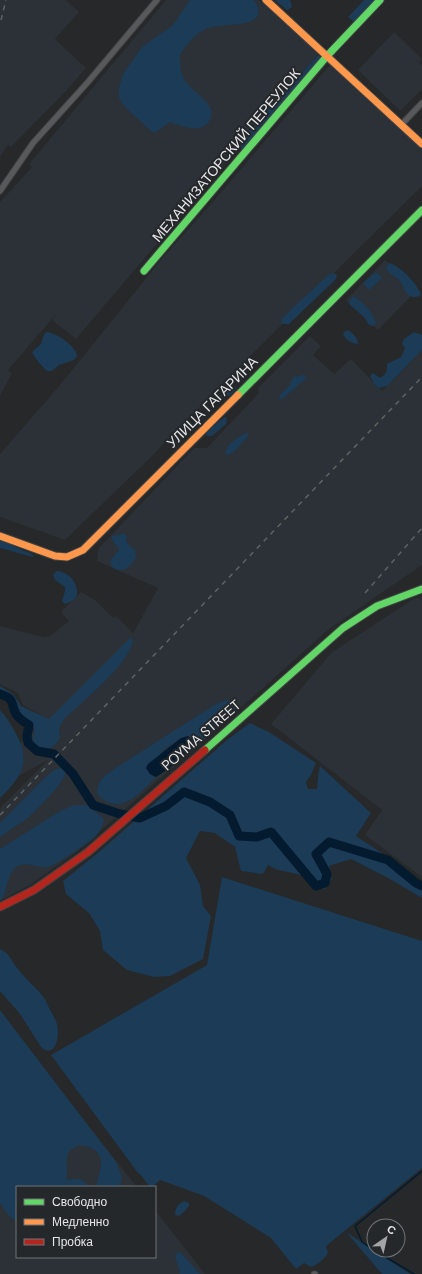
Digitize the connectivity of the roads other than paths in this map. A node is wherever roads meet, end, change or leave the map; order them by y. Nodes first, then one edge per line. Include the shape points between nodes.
1 (156, 0) edge
2 (266, 0) edge
3 (380, 0) edge
4 (327, 56) junction
5 (422, 103) edge
6 (401, 125) junction
7 (422, 144) edge
8 (0, 191) edge
9 (422, 210) edge
10 (144, 271) dead end
11 (0, 536) edge
12 (422, 589) edge
13 (0, 907) edge

1 - 8 street via 83,88 33,143
2 - 4 main road
3 - 4 main road, МЕХАНИЗАТОРСКИЙ ПЕРЕУЛОК
4 - 6 main road
4 - 10 main road, МЕХАНИЗАТОРСКИЙ ПЕРЕУЛОК
5 - 6 street
6 - 7 main road
9 - 11 main road, УЛИЦА ГАГАРИНА via 83,550 67,557 55,556
12 - 13 main road, POYMA STREET via 376,606 343,628 88,852 34,890

